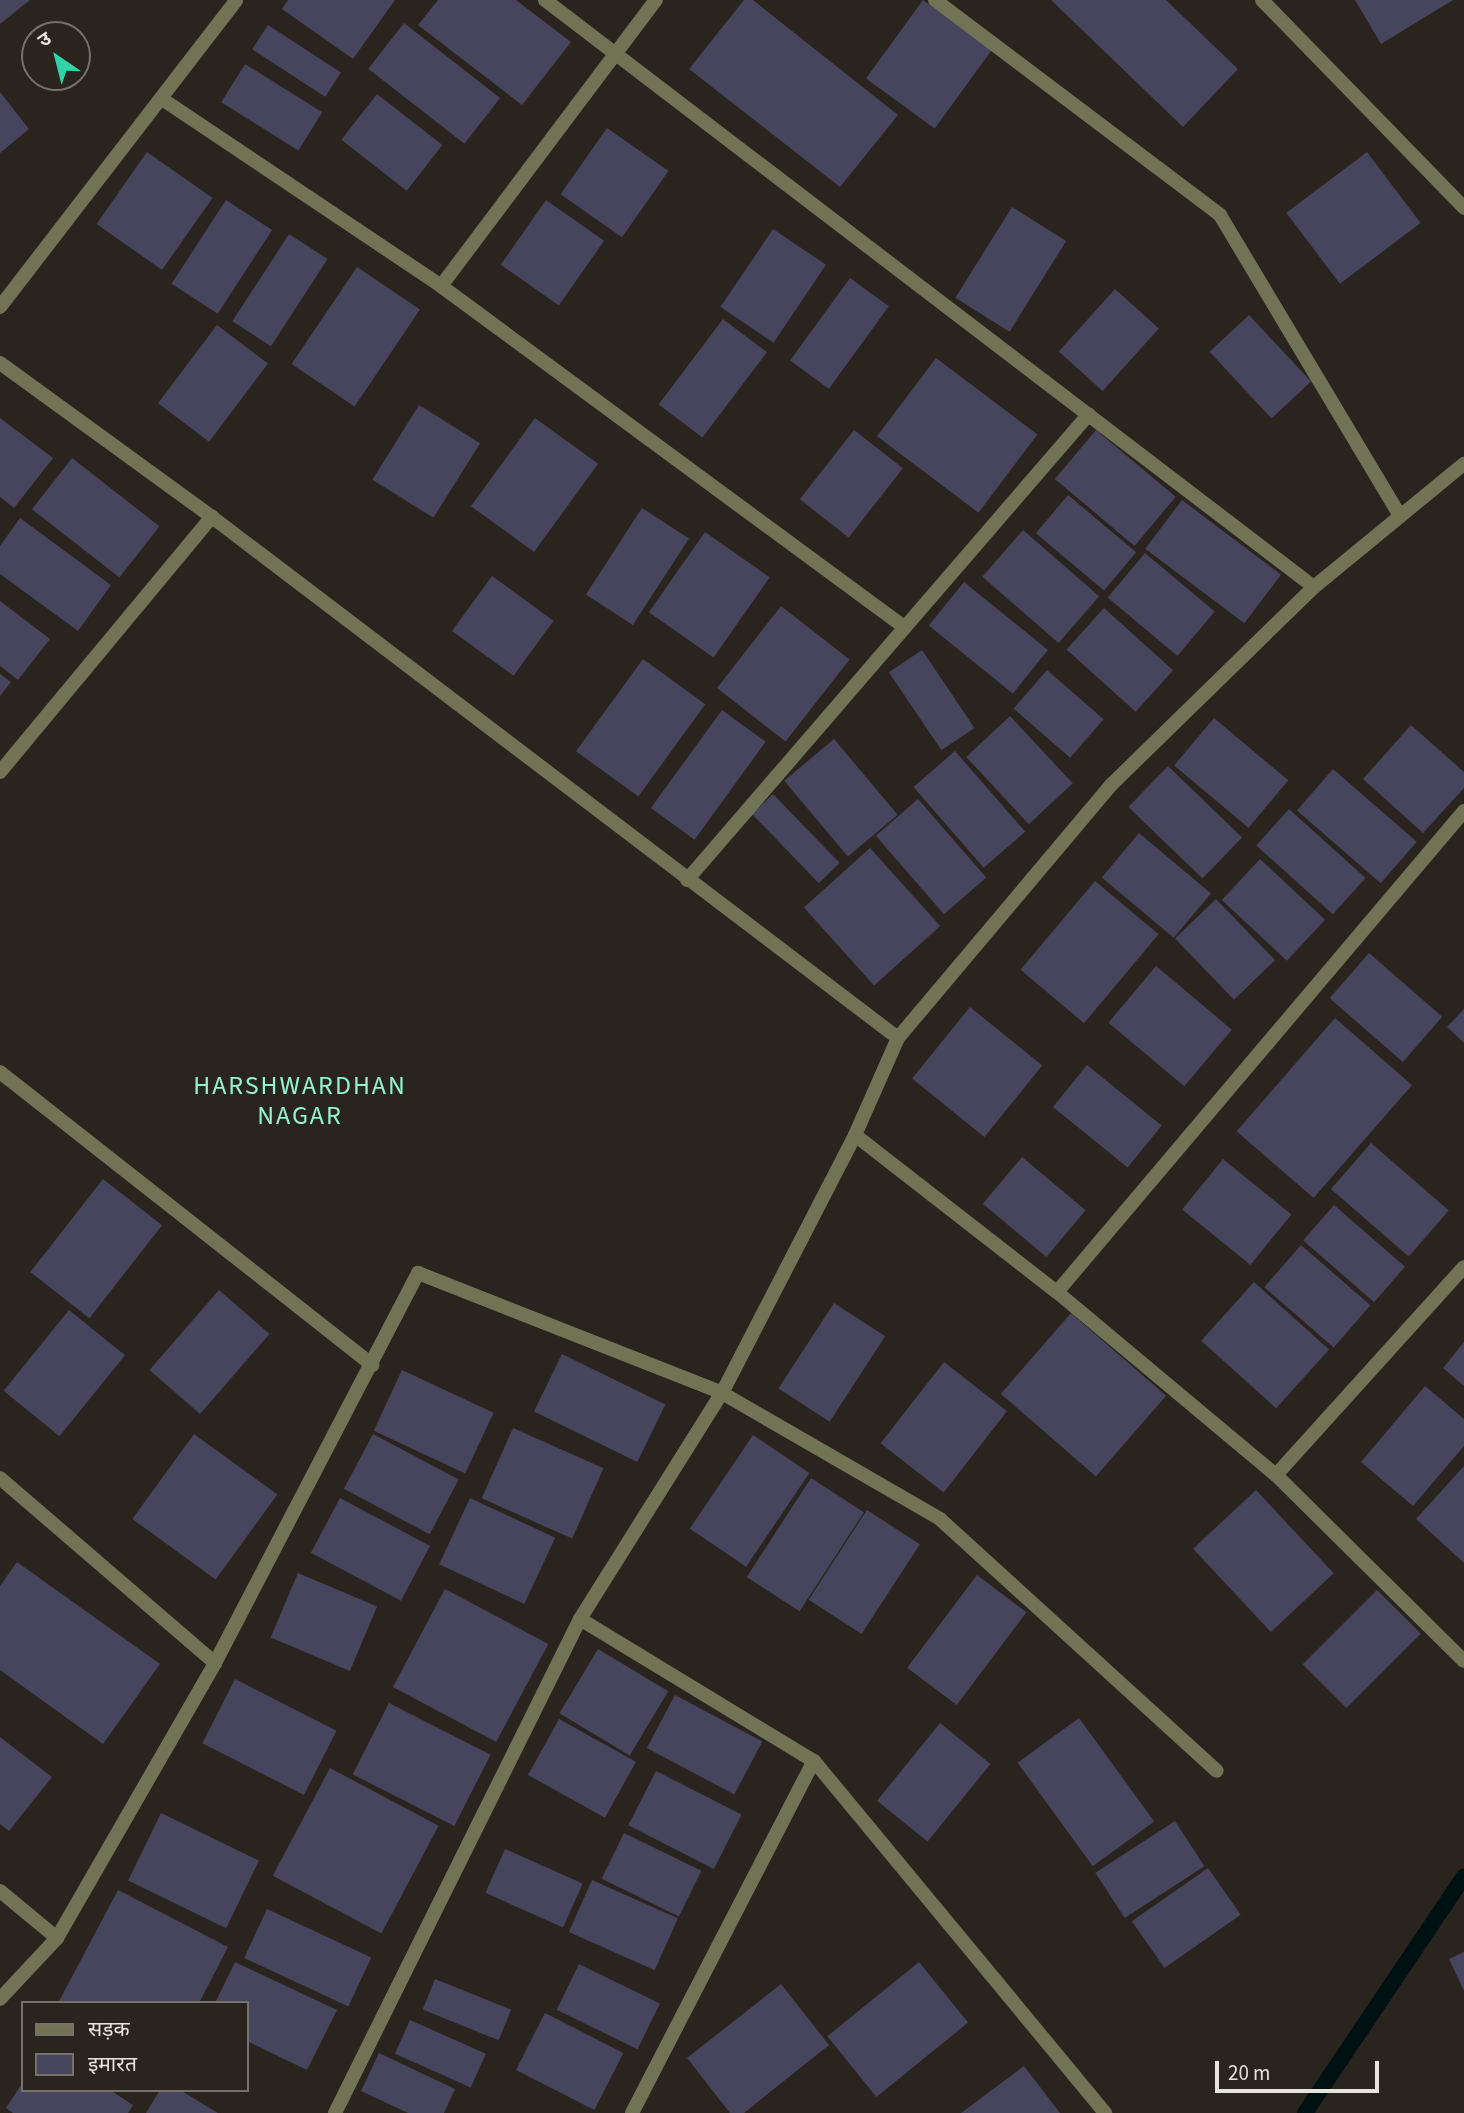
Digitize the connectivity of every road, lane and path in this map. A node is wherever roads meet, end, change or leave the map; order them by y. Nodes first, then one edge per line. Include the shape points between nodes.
1 (236, 0) edge
2 (545, 0) edge
3 (656, 0) edge
4 (935, 0) edge
5 (1262, 0) edge
6 (612, 53) junction
7 (163, 99) junction
8 (1464, 208) edge
9 (441, 286) junction
10 (0, 307) edge
11 (0, 363) edge
12 (1089, 415) junction
13 (1464, 464) edge
14 (1400, 516) junction
15 (212, 517) junction
16 (1314, 586) junction
17 (904, 627) junction
18 (0, 772) edge
19 (1464, 811) edge
20 (687, 880) junction
21 (898, 1038) junction
22 (0, 1072) edge
23 (855, 1135) junction
24 (1464, 1267) edge
25 (1056, 1292) junction
26 (373, 1365) junction
27 (722, 1392) junction
28 (1276, 1475) junction
29 (0, 1478) edge
30 (580, 1619) junction
31 (1464, 1661) edge
32 (215, 1663) junction
33 (814, 1761) junction
34 (1217, 1771) dead end
35 (0, 1891) edge
36 (58, 1938) junction
37 (0, 1999) edge
38 (639, 2109) edge
39 (335, 2113) edge
40 (1105, 2113) edge

1 - 7 street
2 - 6 street
3 - 6 street
4 - 14 street via 1220,215
5 - 8 street
6 - 9 street
6 - 12 street
7 - 9 street
7 - 10 street
9 - 17 street
11 - 15 street
12 - 16 street
12 - 17 street
13 - 14 street
14 - 16 street
15 - 18 street
15 - 20 street
16 - 21 street via 1111,785
17 - 20 street
19 - 25 street
20 - 21 street
21 - 23 street
22 - 26 street
23 - 25 street
23 - 27 street
24 - 28 street
25 - 28 street
26 - 27 street via 418,1273
26 - 32 street
27 - 30 street
27 - 34 street via 940,1518
28 - 31 street
29 - 32 street
30 - 33 street
30 - 39 street
32 - 36 street
33 - 38 street
33 - 40 street
35 - 36 street
36 - 37 street

